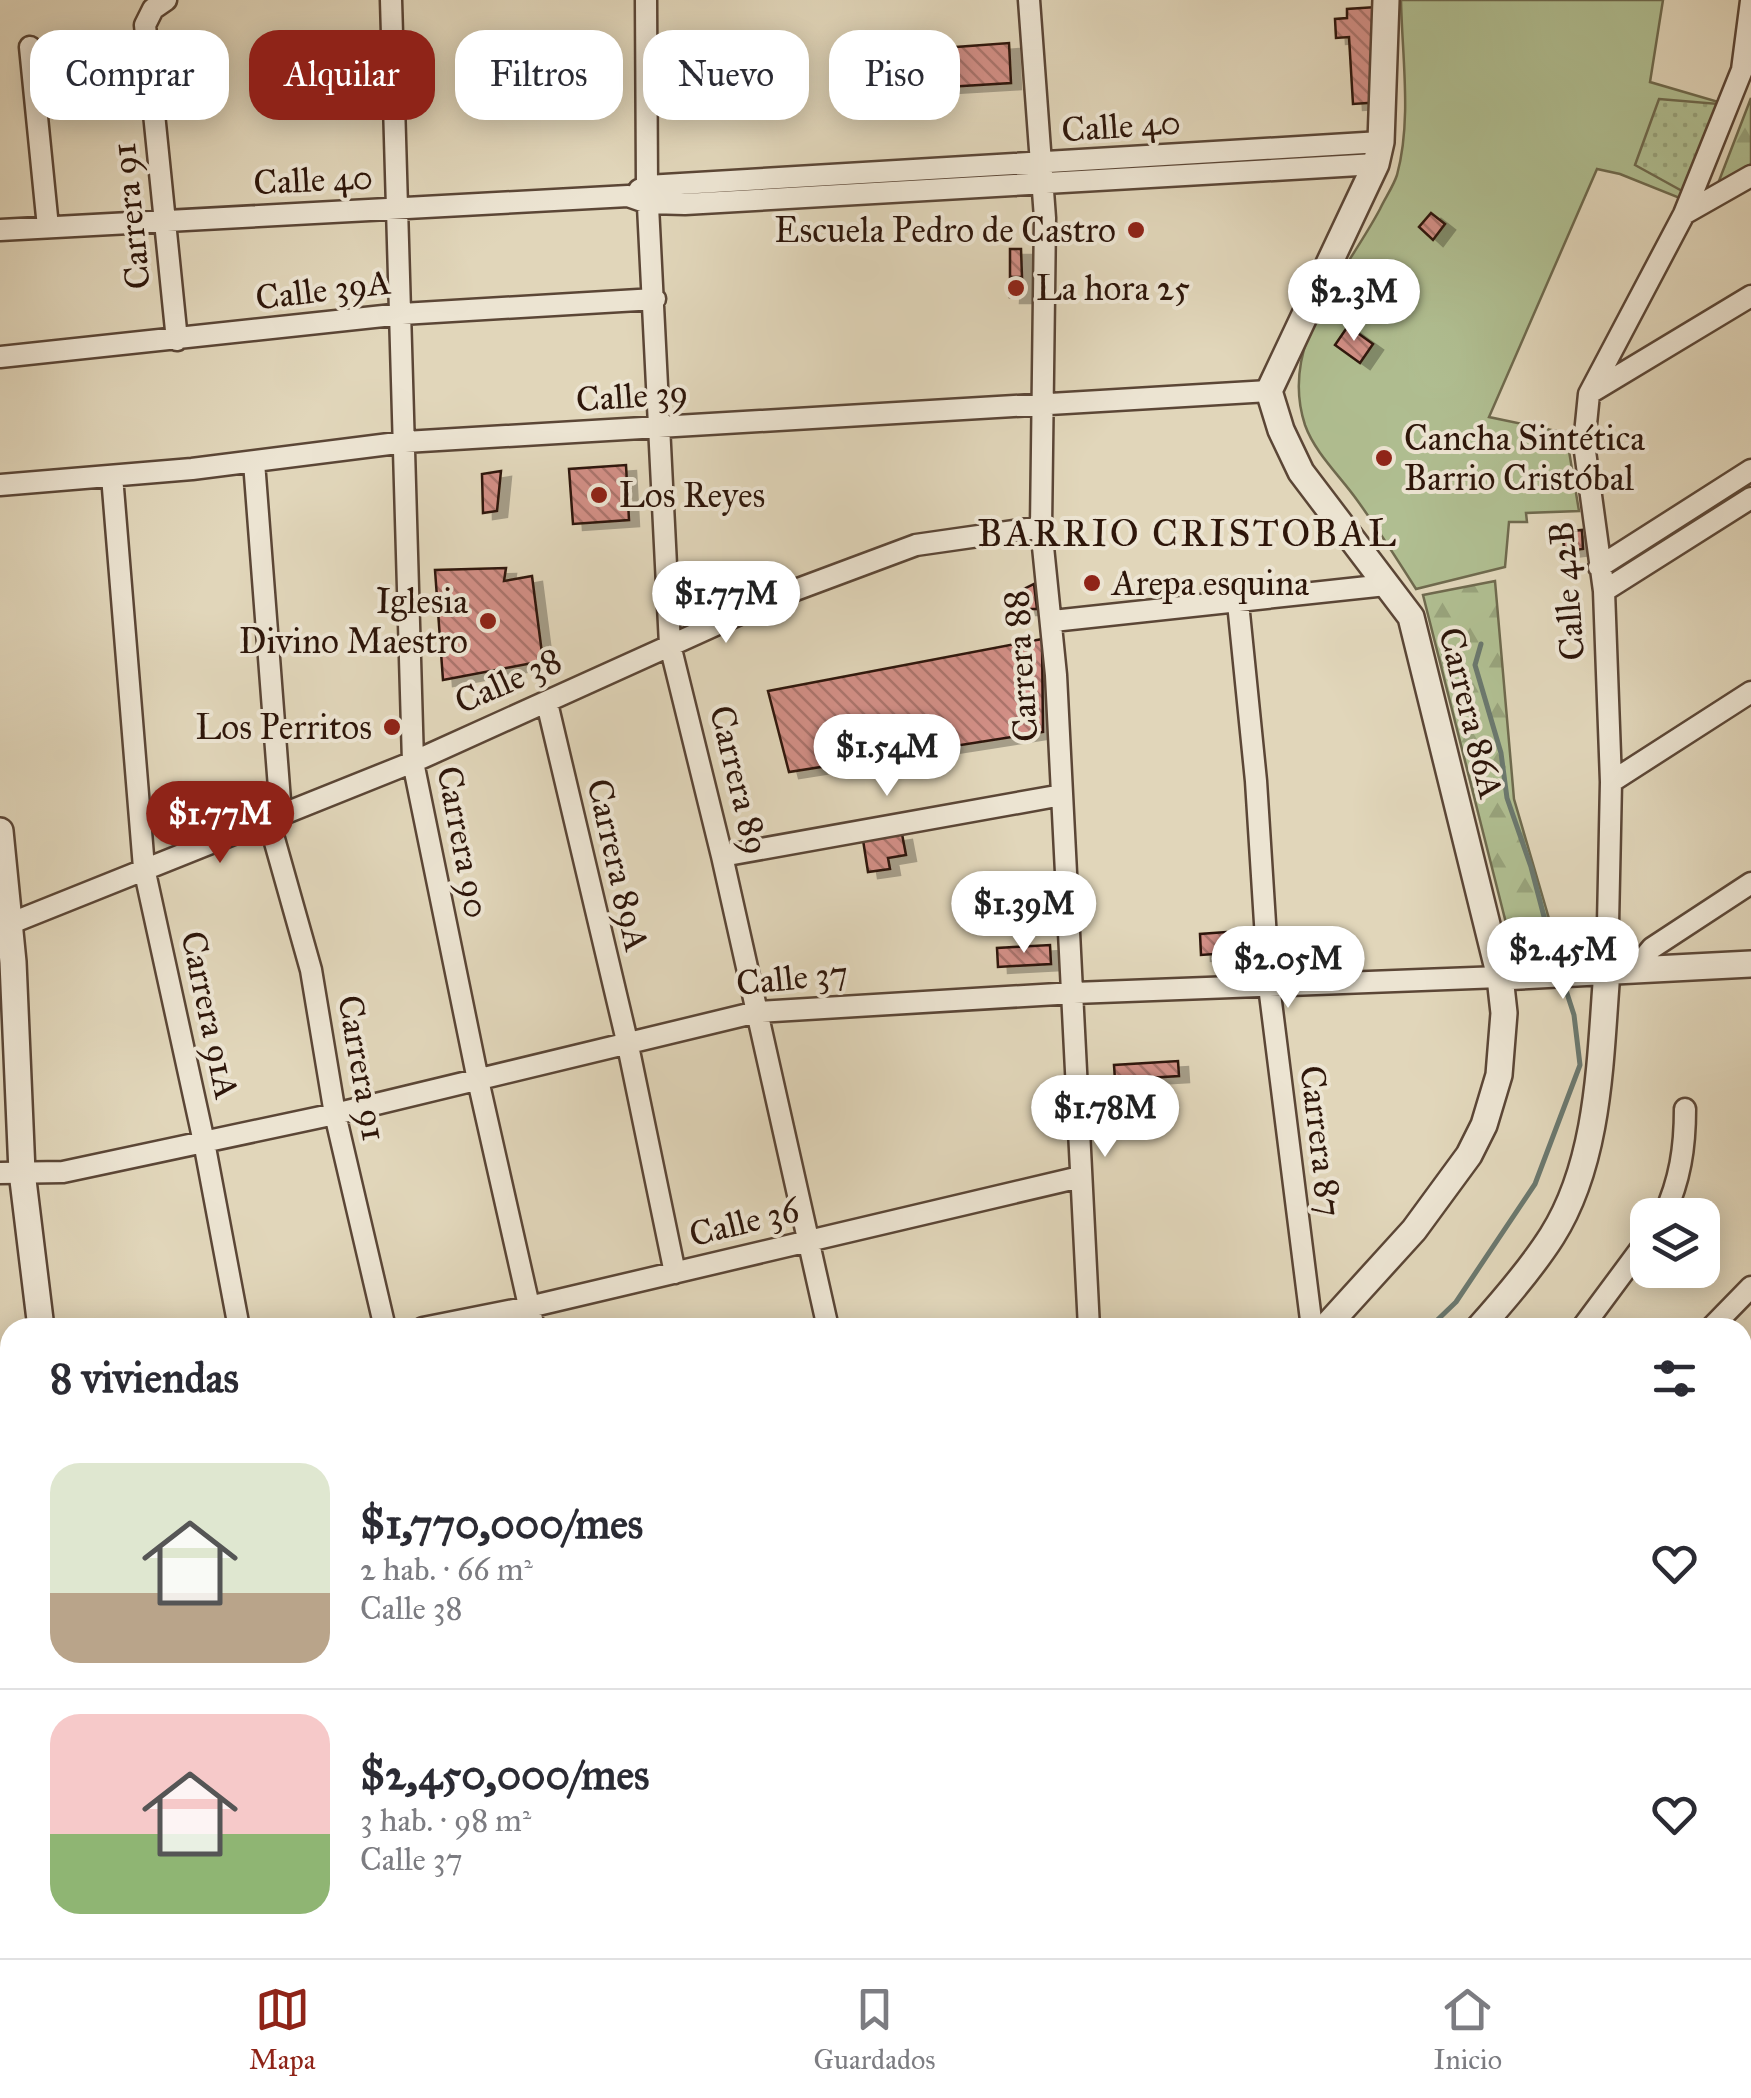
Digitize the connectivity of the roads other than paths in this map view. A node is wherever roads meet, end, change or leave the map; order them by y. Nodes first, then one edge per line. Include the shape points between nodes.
1 (166, 0) edge
2 (391, 0) edge
3 (646, 0) edge
4 (1029, 0) edge
5 (1386, 0) edge
6 (1751, 1) edge
7 (1746, 76) edge
8 (37, 120) edge
9 (1378, 153) junction
10 (1041, 164) junction
11 (1751, 176) edge
12 (1042, 186) junction
13 (641, 195) junction
14 (399, 208) junction
15 (1684, 214) junction
16 (163, 220) junction
17 (48, 227) junction
18 (0, 230) edge
19 (655, 300) junction
20 (1749, 301) edge
21 (402, 314) junction
22 (177, 340) junction
23 (0, 357) edge
24 (1269, 391) junction
25 (1588, 394) junction
26 (1042, 406) junction
27 (659, 426) junction
28 (405, 442) junction
29 (254, 462) junction
30 (1751, 470) edge
31 (112, 476) junction
32 (0, 485) edge
33 (1751, 498) edge
34 (1042, 527) junction
35 (1599, 567) junction
36 (1386, 586) junction
37 (1604, 591) junction
38 (1238, 603) junction
39 (1053, 621) junction
40 (670, 644) junction
41 (1751, 692) edge
42 (546, 704) junction
43 (413, 762) junction
44 (1611, 782) junction
45 (1062, 794) junction
46 (275, 818) junction
47 (0, 831) edge
48 (722, 856) junction
49 (144, 868) junction
50 (1751, 882) edge
51 (3, 928) edge
52 (1751, 964) edge
53 (1610, 972) junction
54 (1500, 977) junction
55 (1268, 986) junction
56 (1074, 994) junction
57 (757, 1012) junction
58 (626, 1041) junction
59 (478, 1080) junction
60 (1686, 1110) dead end
61 (335, 1114) junction
62 (204, 1142) junction
63 (11, 1172) edge
64 (1080, 1177) junction
65 (1672, 1198) edge
66 (808, 1239) junction
67 (1630, 1263) edge
68 (675, 1273) junction
69 (1751, 1287) edge
70 (531, 1317) edge
71 (39, 1318) edge
72 (237, 1318) edge
73 (383, 1318) edge
74 (826, 1318) edge
75 (1088, 1318) edge
76 (1311, 1318) edge
77 (1334, 1318) edge
78 (1497, 1318) edge
79 (1589, 1318) edge
80 (1722, 1318) edge

1 - 16 street, Carrera 91 via 146,25
2 - 14 street, Carrera 90
3 - 13 street, Carrera 89
4 - 10 street, Carrera 88
5 - 9 street
6 - 7 street, Calle 42B
7 - 15 street, Calle 42B
8 - 17 street
9 - 10 street, Calle 40
9 - 12 street, Calle 40
9 - 24 street
10 - 12 street, Carrera 88
10 - 13 street, Calle 40
11 - 15 street
12 - 13 street, Calle 40 via 685,204
12 - 26 street, Carrera 88
13 - 14 street, Calle 40
13 - 19 street, Carrera 89
14 - 16 street, Calle 40
14 - 21 street, Carrera 90
15 - 25 street, Calle 42B
16 - 17 street, Calle 40
16 - 22 street, Carrera 91
17 - 18 street, Calle 40
19 - 21 street, Calle 39A
19 - 27 street, Carrera 89
20 - 25 street
21 - 22 street, Calle 39A
21 - 28 street, Carrera 90
22 - 23 street, Calle 39A
24 - 26 street, Calle 39
24 - 36 street, Carrera 86A via 1301,472
25 - 35 street, Calle 42B via 1584,444
26 - 27 street, Calle 39
26 - 34 street, Carrera 88
27 - 28 street, Calle 39
27 - 40 street, Carrera 89
28 - 29 street, Calle 39
28 - 43 street, Carrera 90
29 - 31 street, Calle 39
29 - 46 street, Carrera 91
30 - 35 street
31 - 32 street, Calle 39
31 - 49 street, Carrera 91A
33 - 37 street
34 - 39 street, Carrera 88
34 - 40 street, Calle 38 via 916,545
35 - 37 street, Calle 42B
36 - 38 street
36 - 54 street, Carrera 86A via 1411,617
37 - 44 street, Calle 42B
38 - 39 street
38 - 55 street, Carrera 87
39 - 45 street, Carrera 88
40 - 42 street, Calle 38
40 - 48 street, Carrera 89
41 - 44 street
42 - 43 street, Calle 38
42 - 58 street, Carrera 89A
43 - 46 street, Calle 38
43 - 59 street, Carrera 90
44 - 53 street, Calle 42B
45 - 48 street
45 - 56 street, Carrera 88
46 - 49 street, Calle 38
46 - 61 street, Carrera 91 via 311,970
47 - 51 street
48 - 57 street, Carrera 89
49 - 51 street, Calle 38
49 - 62 street, Carrera 91A
50 - 53 street
51 - 63 street
52 - 53 street, Calle 37
53 - 54 street, Calle 37
53 - 78 street via 1580,1170 1553,1234
54 - 55 street, Calle 37
54 - 77 street, Carrera 86A via 1504,1045 1484,1125 1448,1187
55 - 56 street, Calle 37
55 - 76 street, Carrera 87
56 - 57 street, Calle 37
56 - 64 street, Carrera 88
57 - 58 street, Calle 37
57 - 66 street, Carrera 89
58 - 59 street, Calle 37
58 - 68 street, Carrera 89A
59 - 61 street, Calle 37
59 - 70 street, Carrera 90
60 - 65 street
61 - 62 street, Calle 37
61 - 73 street, Carrera 91
62 - 63 street, Calle 37 via 63,1172
62 - 72 street, Carrera 91A
63 - 71 street
64 - 66 street, Calle 36
64 - 75 street, Carrera 88
66 - 68 street, Calle 36
66 - 74 street, Carrera 89
67 - 79 street
68 - 70 street, Calle 36
69 - 80 street

